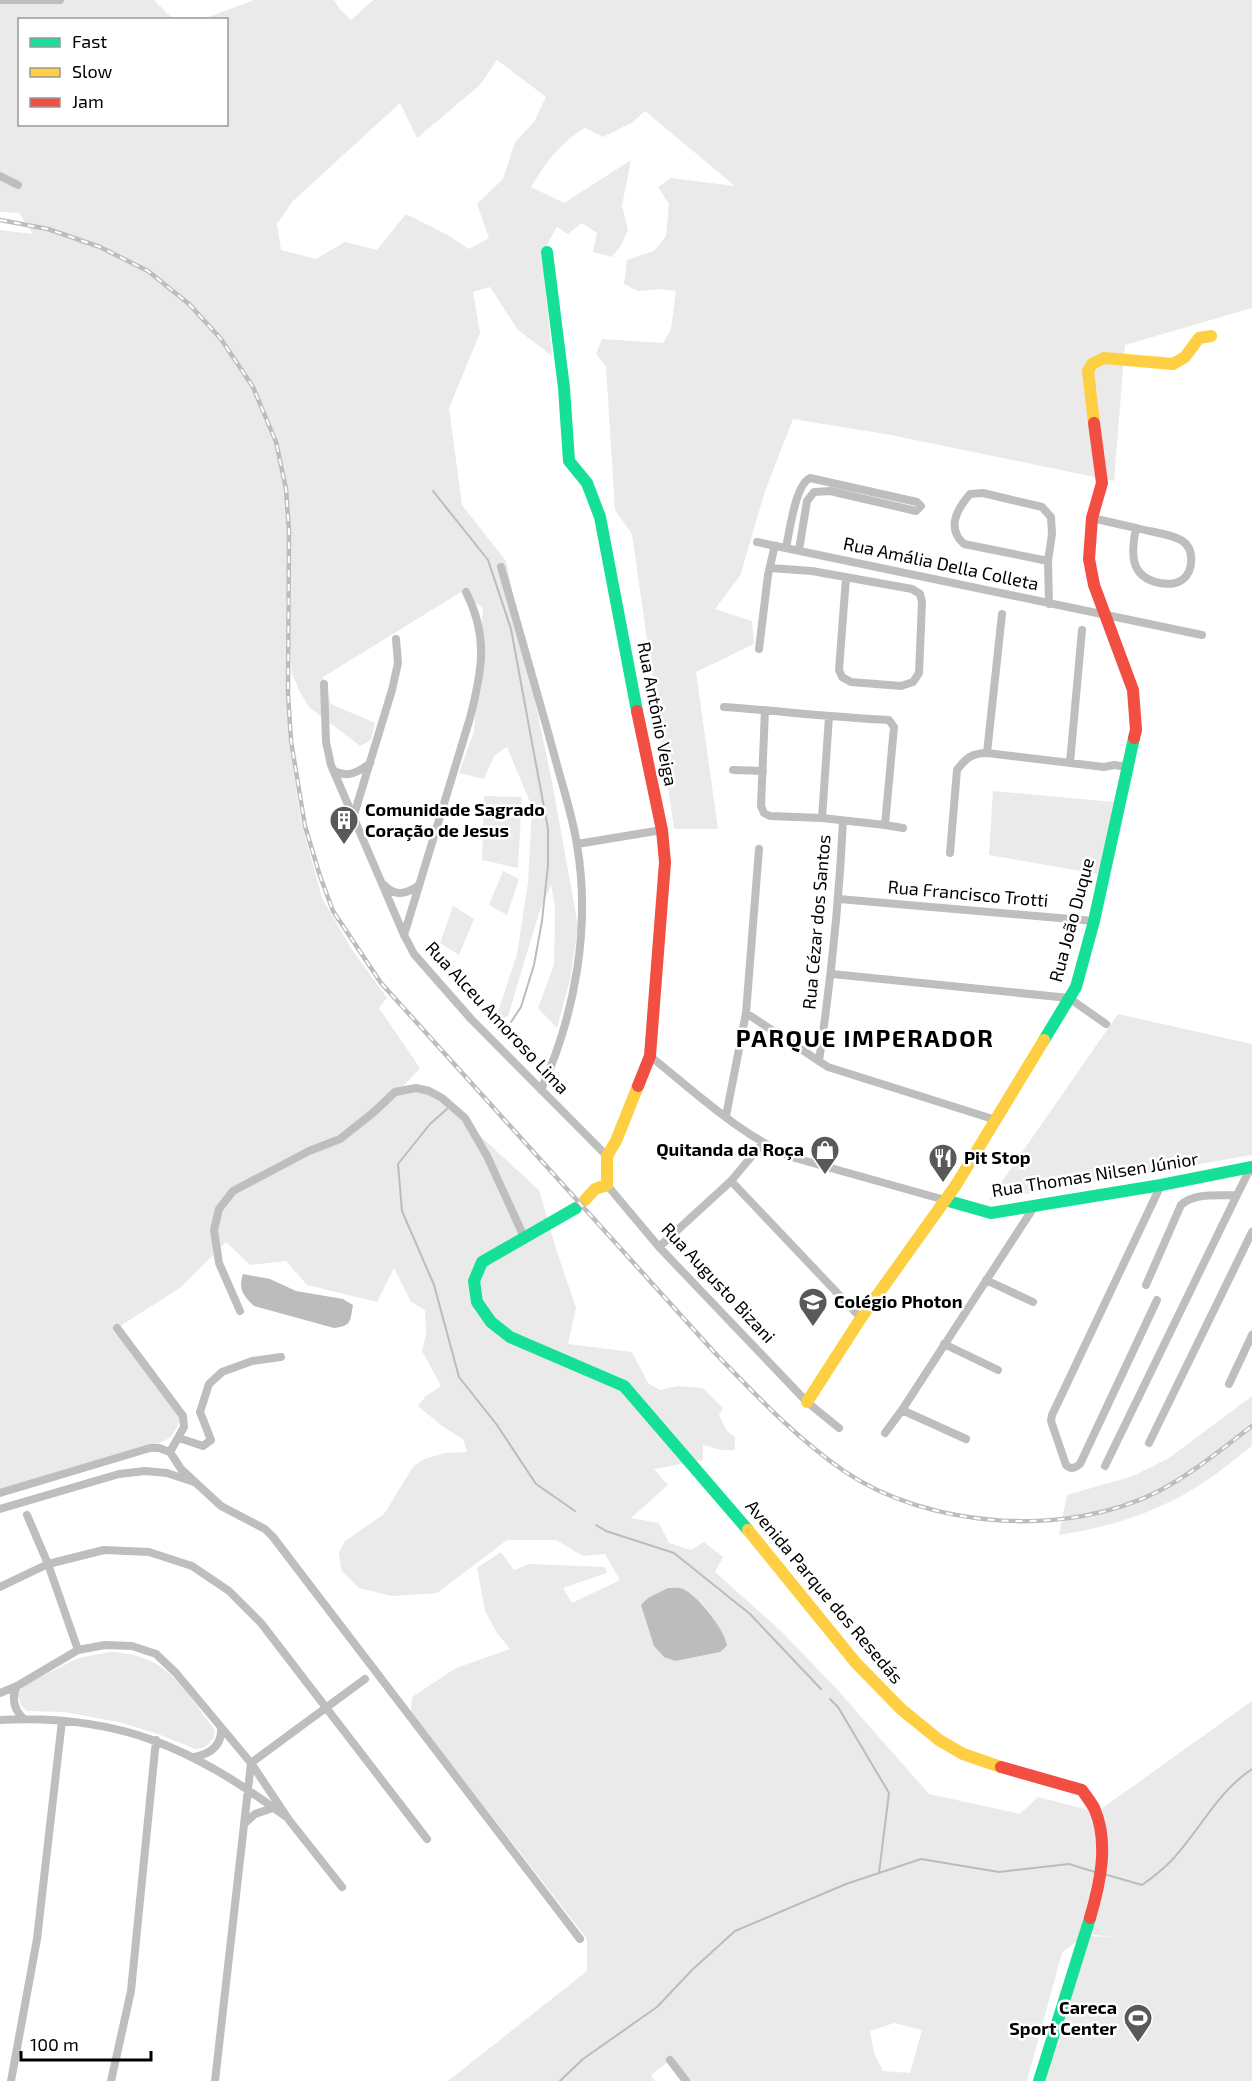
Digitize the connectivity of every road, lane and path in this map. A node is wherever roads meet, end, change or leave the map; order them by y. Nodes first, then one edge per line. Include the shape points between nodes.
1 (0, 0) edge
2 (60, 0) edge
3 (49, 1) edge
4 (0, 176) edge
5 (18, 185) dead end
6 (547, 252) dead end
7 (1211, 336) dead end
8 (1092, 518) junction
9 (1136, 528) junction
10 (758, 542) dead end
11 (782, 547) junction
12 (799, 550) junction
13 (1048, 561) junction
14 (501, 567) dead end
15 (770, 567) junction
16 (846, 578) junction
17 (466, 592) dead end
18 (1049, 604) junction
19 (1002, 614) dead end
20 (1104, 615) junction
21 (1082, 630) dead end
22 (1202, 635) dead end
23 (396, 639) dead end
24 (759, 649) dead end
25 (324, 684) dead end
26 (724, 707) dead end
27 (765, 710) junction
28 (828, 717) junction
29 (987, 753) junction
30 (370, 762) junction
31 (1071, 763) junction
32 (333, 770) junction
33 (734, 770) dead end
34 (763, 771) junction
35 (1126, 771) junction
36 (353, 818) junction
37 (822, 818) junction
38 (843, 821) junction
39 (885, 825) junction
40 (903, 828) dead end
41 (662, 830) junction
42 (577, 844) junction
43 (759, 849) dead end
44 (950, 853) dead end
45 (381, 881) junction
46 (419, 884) junction
47 (839, 900) junction
48 (1094, 921) junction
49 (404, 935) junction
50 (832, 974) junction
51 (1069, 998) junction
52 (746, 1013) junction
53 (1106, 1024) dead end
54 (650, 1056) junction
55 (819, 1060) junction
56 (541, 1090) junction
57 (726, 1116) junction
58 (996, 1120) junction
59 (762, 1144) junction
60 (607, 1156) junction
61 (1251, 1167) edge
62 (730, 1180) junction
63 (607, 1185) junction
64 (1161, 1185) junction
65 (1237, 1195) junction
66 (945, 1200) junction
67 (1034, 1207) junction
68 (1252, 1232) edge
69 (525, 1239) junction
70 (659, 1247) junction
71 (986, 1280) junction
72 (1146, 1285) dead end
73 (1157, 1300) dead end
74 (1033, 1302) dead end
75 (240, 1311) dead end
76 (861, 1318) junction
77 (117, 1328) dead end
78 (1252, 1335) edge
79 (944, 1344) junction
80 (281, 1357) dead end
81 (998, 1370) dead end
82 (1229, 1384) dead end
83 (807, 1402) junction
84 (902, 1410) junction
85 (838, 1428) dead end
86 (885, 1433) dead end
87 (179, 1438) junction
88 (966, 1439) dead end
89 (1149, 1443) dead end
90 (170, 1452) junction
91 (1105, 1466) dead end
92 (199, 1484) junction
93 (0, 1493) edge
94 (0, 1509) edge
95 (27, 1515) dead end
96 (48, 1564) junction
97 (0, 1587) edge
98 (78, 1650) junction
99 (365, 1679) dead end
100 (17, 1686) junction
101 (0, 1693) edge
102 (325, 1708) junction
103 (24, 1719) junction
104 (0, 1720) edge
105 (62, 1721) junction
106 (221, 1728) junction
107 (156, 1740) junction
108 (194, 1757) junction
109 (251, 1762) junction
110 (249, 1790) junction
111 (273, 1808) junction
112 (290, 1820) junction
113 (245, 1823) junction
114 (427, 1839) dead end
115 (342, 1887) dead end
116 (580, 1939) dead end
117 (670, 2060) dead end
118 (11, 2081) edge
119 (111, 2081) edge
120 (216, 2081) edge
121 (686, 2081) edge
122 (1039, 2081) edge

1 - 3 street
2 - 3 street
4 - 5 street
6 - 41 street, Rua Antônio Veiga via 569,461 587,483 600,517
7 - 8 street, Rua João Duque via 1199,338 1178,363 1104,358 1092,364 1087,378 1101,472
8 - 9 street
8 - 20 street, Rua João Duque via 1089,559
9 - 9 street via 1134,561 1140,574 1164,584 1182,580 1192,558 1187,545 1176,538
10 - 11 street, Rua Amália Della Colleta
11 - 12 street, Rua Amália Della Colleta
11 - 12 street via 799,492 810,478 921,506 916,512 830,491 814,492 807,501
11 - 15 street via 774,549
12 - 18 street, Rua Amália Della Colleta
13 - 13 street via 964,544 955,533 959,507 970,494 983,493 1042,507 1051,518
13 - 18 street
14 - 42 street
15 - 16 street
15 - 24 street
16 - 16 street via 839,670 842,677 850,682 901,686 913,682 919,673 920,594 912,589
17 - 46 street via 480,628 482,664 478,689
18 - 20 street, Rua Amália Della Colleta
19 - 29 street
20 - 22 street, Rua Amália Della Colleta
20 - 35 street, Rua João Duque via 1133,690 1136,730
21 - 31 street
23 - 30 street via 398,663
25 - 32 street, Rua Alceu Amoroso Lima via 326,742
26 - 27 street
27 - 28 street
27 - 34 street
28 - 37 street
28 - 39 street via 892,723
29 - 31 street
29 - 44 street via 965,759 957,770
30 - 32 street via 352,774
30 - 36 street
31 - 35 street
32 - 36 street, Rua Alceu Amoroso Lima
33 - 34 street
34 - 37 street via 761,806 765,813
35 - 48 street, Rua João Duque
36 - 45 street, Rua Alceu Amoroso Lima
37 - 38 street
38 - 39 street
38 - 47 street, Rua Cézar dos Santos
39 - 40 street
41 - 42 street
41 - 54 street, Rua Antônio Veiga via 665,862
42 - 56 street via 581,929 575,979 566,1025
43 - 52 street
45 - 46 street via 395,893 405,894
45 - 49 street, Rua Alceu Amoroso Lima
46 - 49 street
47 - 48 street, Rua Francisco Trotti
47 - 50 street, Rua Cézar dos Santos
48 - 51 street, Rua João Duque via 1076,987
49 - 56 street, Rua Alceu Amoroso Lima via 414,954 471,1019
50 - 51 street
50 - 55 street, Rua Cézar dos Santos
51 - 53 street
51 - 58 street, Rua João Duque
52 - 55 street
52 - 57 street
54 - 57 street
54 - 60 street, Rua Antônio Veiga
55 - 58 street via 828,1067
56 - 60 street, Rua Alceu Amoroso Lima
57 - 59 street
58 - 66 street, Rua João Duque
59 - 62 street
59 - 66 street via 795,1158
60 - 63 street, Rua Antônio Veiga
61 - 64 street, Rua Thomas Nilsen Júnior
61 - 65 street
62 - 70 street
62 - 76 street
63 - 69 street, Avenida Parque dos Resedás via 595,1189 580,1204
63 - 70 street, Rua Augusto Bizani
64 - 67 street, Rua Thomas Nilsen Júnior
64 - 73 street via 1052,1415 1069,1468 1080,1464
65 - 72 street via 1187,1199
65 - 91 street
66 - 67 street, Rua Thomas Nilsen Júnior via 991,1213
66 - 76 street, Rua João Duque
67 - 71 street
68 - 89 street
69 - 75 street via 465,1118 429,1091 416,1088 395,1092 340,1139 233,1191 219,1209 214,1230 219,1263
69 - 122 street, Avenida Parque dos Resedás via 482,1262 474,1281 477,1302 490,1322 510,1337 624,1386 836,1640 901,1709 939,1740 963,1754 1082,1790 1089,1798 1097,1812 1102,1845 1093,1910
70 - 83 street, Rua Augusto Bizani
71 - 74 street
71 - 79 street
76 - 83 street, Rua João Duque
77 - 87 street via 183,1416
78 - 82 street
79 - 81 street
79 - 84 street
80 - 87 street via 252,1361 222,1372 208,1384 200,1412 211,1440 203,1446
83 - 85 street, Rua Augusto Bizani
84 - 86 street
84 - 88 street
87 - 90 street
90 - 92 street via 181,1469
90 - 93 street via 150,1448
92 - 94 street via 167,1473 119,1474
92 - 116 street via 221,1506 273,1537
95 - 96 street
96 - 97 street
96 - 98 street
96 - 102 street via 104,1550 149,1552 192,1566 229,1591 261,1623
98 - 100 street
98 - 106 street via 114,1645 156,1654
99 - 102 street
100 - 101 street
100 - 103 street via 14,1704
102 - 109 street
102 - 114 street
103 - 104 street
103 - 105 street
105 - 107 street via 117,1728
105 - 118 street via 37,1939
106 - 108 street via 215,1748
106 - 109 street
107 - 108 street
107 - 119 street via 131,1991
108 - 110 street
109 - 110 street
109 - 112 street
110 - 111 street
110 - 113 street
111 - 112 street
111 - 113 street via 255,1814
112 - 115 street
113 - 120 street
117 - 121 street

